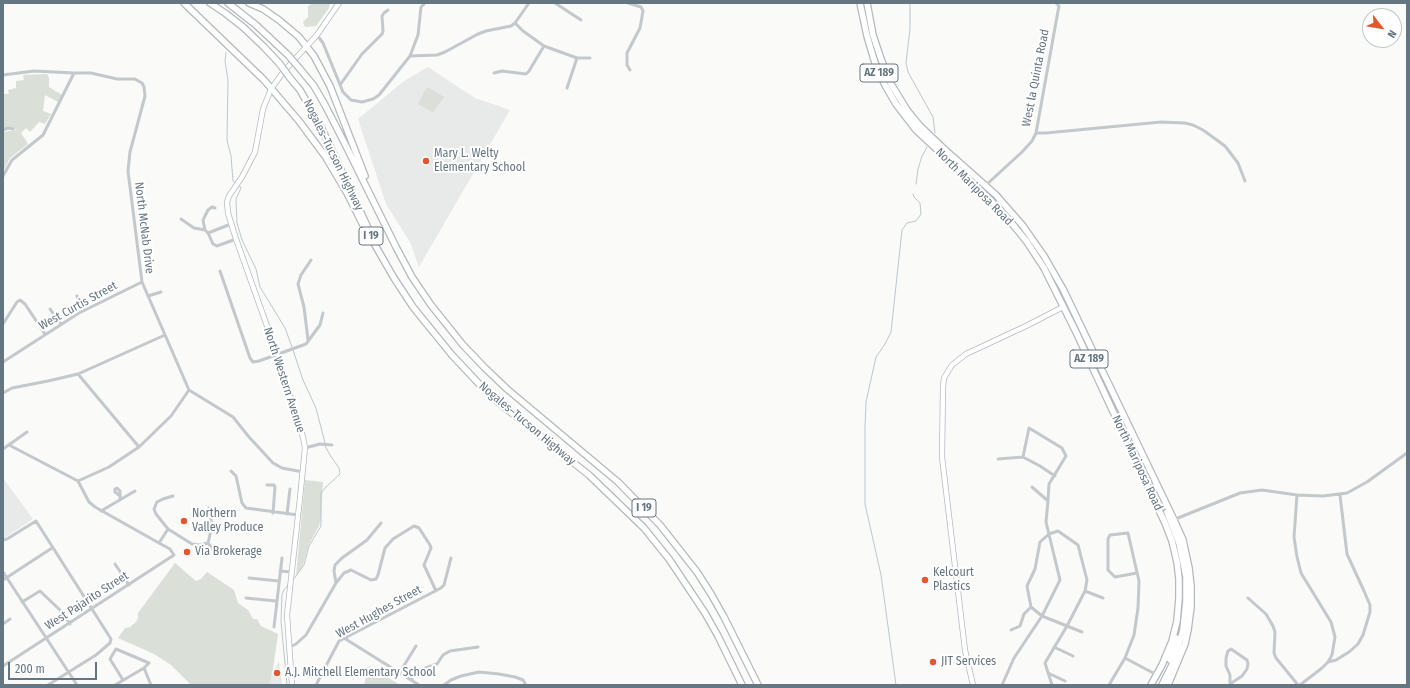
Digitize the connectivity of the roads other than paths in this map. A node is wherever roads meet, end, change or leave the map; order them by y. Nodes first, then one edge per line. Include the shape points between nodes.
1 (184, 3) edge
2 (210, 3) edge
3 (228, 3) edge
4 (249, 3) edge
5 (339, 3) edge
6 (418, 3) edge
7 (425, 3) edge
8 (529, 3) edge
9 (554, 3) edge
10 (628, 3) edge
11 (860, 3) edge
12 (867, 3) edge
13 (1056, 3) edge
14 (421, 8) junction
15 (388, 10) dead end
16 (581, 20) dead end
17 (515, 23) junction
18 (317, 35) junction
19 (544, 46) junction
20 (307, 47) junction
21 (410, 56) junction
22 (577, 58) junction
23 (590, 58) dead end
24 (630, 70) dead end
25 (74, 73) junction
26 (494, 73) dead end
27 (3, 75) edge
28 (340, 85) junction
29 (567, 88) dead end
30 (271, 89) junction
31 (13, 129) dead end
32 (3, 130) edge
33 (1036, 133) junction
34 (941, 150) junction
35 (3, 176) edge
36 (1245, 181) dead end
37 (986, 185) junction
38 (215, 208) dead end
39 (381, 218) junction
40 (181, 219) dead end
41 (231, 224) junction
42 (205, 230) junction
43 (208, 233) junction
44 (371, 238) junction
45 (236, 239) junction
46 (1042, 258) junction
47 (311, 260) dead end
48 (220, 271) dead end
49 (142, 282) junction
50 (161, 292) dead end
51 (77, 296) dead end
52 (148, 296) junction
53 (1064, 307) junction
54 (50, 309) dead end
55 (83, 311) junction
56 (324, 313) dead end
57 (3, 324) edge
58 (61, 324) junction
59 (45, 334) junction
60 (165, 335) junction
61 (308, 340) junction
62 (1093, 353) junction
63 (277, 354) junction
64 (3, 362) edge
65 (78, 374) junction
66 (189, 390) junction
67 (3, 393) edge
68 (27, 432) dead end
69 (8, 445) junction
70 (332, 445) dead end
71 (139, 447) junction
72 (305, 448) junction
73 (3, 449) edge
74 (1407, 453) edge
75 (1023, 457) junction
76 (998, 459) dead end
77 (231, 471) dead end
78 (303, 472) junction
79 (1055, 476) junction
80 (78, 481) junction
81 (267, 485) dead end
82 (1032, 487) dead end
83 (290, 489) dead end
84 (135, 491) dead end
85 (1340, 494) junction
86 (119, 495) dead end
87 (1297, 495) junction
88 (173, 496) dead end
89 (120, 500) junction
90 (1048, 501) junction
91 (209, 508) dead end
92 (101, 511) junction
93 (273, 513) junction
94 (286, 514) junction
95 (298, 515) junction
96 (1170, 521) junction
97 (381, 523) dead end
98 (168, 529) junction
99 (1048, 534) junction
100 (3, 540) edge
101 (159, 543) junction
102 (208, 543) junction
103 (52, 548) junction
104 (216, 554) dead end
105 (282, 558) dead end
106 (451, 558) dead end
107 (115, 564) dead end
108 (280, 571) junction
109 (3, 572) edge
110 (291, 572) junction
111 (1137, 573) junction
112 (249, 578) dead end
113 (5, 579) edge
114 (279, 581) junction
115 (336, 583) junction
116 (129, 585) junction
117 (1179, 586) junction
118 (436, 591) junction
119 (1085, 591) junction
120 (246, 598) dead end
121 (1103, 598) dead end
122 (1248, 598) dead end
123 (276, 601) junction
124 (22, 602) junction
125 (1031, 607) junction
126 (92, 608) junction
127 (1042, 616) junction
128 (10, 619) dead end
129 (3, 624) edge
130 (70, 624) junction
131 (1067, 626) junction
132 (274, 627) dead end
133 (1011, 630) dead end
134 (1082, 632) dead end
135 (46, 638) junction
136 (344, 638) junction
137 (416, 646) dead end
138 (478, 647) dead end
139 (1054, 647) junction
140 (288, 648) junction
141 (1073, 656) dead end
142 (1126, 658) junction
143 (1328, 662) junction
144 (3, 666) edge
145 (144, 668) junction
146 (400, 672) junction
147 (69, 673) junction
148 (1048, 673) junction
149 (1157, 675) junction
150 (123, 680) junction
151 (411, 680) junction
152 (1065, 681) dead end
153 (48, 685) edge
154 (77, 685) edge
155 (115, 685) edge
156 (151, 685) edge
157 (292, 685) edge
158 (316, 685) edge
159 (419, 685) edge
160 (444, 685) edge
161 (526, 685) edge
162 (742, 685) edge
163 (758, 685) edge
164 (973, 685) edge
165 (1002, 685) edge
166 (1052, 685) edge
167 (1110, 685) edge
168 (1151, 685) edge
169 (1158, 685) edge
170 (1162, 685) edge
171 (1168, 685) edge
172 (1230, 685) edge
173 (1299, 685) edge

1 - 30 highway
2 - 44 highway, Nogales–Tucson Highway / I 19, bridge via 264,46 300,90 322,129
3 - 39 highway, Nogales–Tucson Highway / I 19, bridge via 288,55 314,86
4 - 20 highway via 279,20
5 - 18 street, North Western Avenue
6 - 14 street
7 - 14 street
8 - 17 street
9 - 16 street
10 - 24 street via 641,7 642,11 640,28 627,53 627,65
11 - 34 highway, North Mariposa Road / AZ 189 via 871,48 881,76 896,104 919,133
12 - 34 highway, North Mariposa Road / AZ 189 via 876,46 886,72 902,103
13 - 33 street, West la Quinta Road via 1059,6
14 - 21 street via 418,35
15 - 28 street via 382,16 382,34 362,54
17 - 19 street
17 - 21 street via 482,32 437,55
18 - 20 street, North Western Avenue
18 - 28 street
19 - 22 street
19 - 26 street via 526,74 502,71
20 - 30 street, North Western Avenue
20 - 39 highway via 330,86
21 - 28 street via 379,95 369,101 351,100
22 - 23 street
22 - 29 street
25 - 27 street, North McNab Drive via 34,71
25 - 35 street via 42,135 12,160
25 - 49 street, North McNab Drive via 135,79 144,87 145,96 130,152 128,171
30 - 41 street, North Western Avenue via 263,109 255,152 228,196 227,207
30 - 44 highway via 325,156
31 - 32 street
33 - 36 street via 1161,122 1185,123 1203,130 1225,146 1238,163
33 - 37 street, West la Quinta Road via 1022,152
34 - 37 highway, North Mariposa Road / AZ 189
34 - 46 highway, North Mariposa Road / AZ 189 via 1006,216
37 - 46 highway, North Mariposa Road / AZ 189 via 1015,216
38 - 42 street via 208,210 204,218
39 - 163 highway, Nogales–Tucson Highway / I 19 via 412,277 463,345 507,389 618,482 660,525 697,572 718,606
40 - 42 street via 194,228
41 - 43 street
41 - 45 street, North Western Avenue
42 - 43 street
43 - 45 street via 213,244 217,246
44 - 162 highway, Nogales–Tucson Highway / I 19 via 413,308 481,386 589,475 657,543 705,613
45 - 63 street, North Western Avenue
46 - 53 highway via 1063,299
46 - 62 highway, North Mariposa Road / AZ 189 via 1063,289
47 - 61 street via 298,284
48 - 63 street via 250,358 253,362
49 - 52 street, North McNab Drive
49 - 55 street, West Curtis Street
50 - 52 street
51 - 55 street
52 - 60 street, North McNab Drive
53 - 62 highway via 1070,312
53 - 96 highway, North Mariposa Road / AZ 189
53 - 164 street via 966,354 952,365 944,378 942,457 965,650
54 - 58 street
55 - 58 street, West Curtis Street
56 - 61 street via 320,325
57 - 59 street via 18,301 23,301
58 - 59 street, West Curtis Street
59 - 64 street, West Curtis Street
60 - 65 street
60 - 66 street, North McNab Drive
61 - 63 street via 303,346
62 - 96 highway, North Mariposa Road / AZ 189 via 1146,462
63 - 72 street, North Western Avenue
65 - 67 street via 12,388
65 - 71 street
66 - 71 street via 171,416
66 - 78 street via 233,417 273,463 282,468
68 - 69 street
69 - 73 street
69 - 80 street
70 - 72 street via 320,444
71 - 80 street via 109,467
72 - 78 street, North Western Avenue
74 - 85 street via 1367,482
75 - 76 street
75 - 79 street
75 - 79 street via 1029,428 1062,448 1066,456
77 - 93 street via 236,476 244,506
78 - 95 street, North Western Avenue
79 - 90 street via 1049,484
80 - 92 street via 89,502
81 - 93 street via 275,487
82 - 90 street
83 - 94 street
84 - 89 street
85 - 87 street
85 - 143 street via 1347,554 1370,605 1370,612 1358,644 1336,660
86 - 89 street
87 - 96 street via 1262,490 1240,494
87 - 143 street via 1294,537 1301,573 1334,630 1334,649
88 - 98 street via 157,502 154,509
89 - 92 street
90 - 99 street
91 - 102 street via 212,526
92 - 101 street
93 - 94 street
94 - 95 street
95 - 110 street, North Western Avenue
96 - 117 highway, AZ 189
96 - 170 highway via 1179,543 1186,577 1186,601 1183,630 1172,665
96 - 171 highway, AZ 189 via 1183,540 1187,556 1191,607 1185,644
97 - 115 street via 367,540 335,565
98 - 101 street
98 - 102 street via 192,544
99 - 119 street via 1058,530 1078,545 1087,580
99 - 125 street via 1040,542 1035,569 1027,586
99 - 127 street via 1060,580
100 - 103 street via 36,521
101 - 116 street, West Pajarito Street via 170,549 174,556
102 - 104 street
103 - 113 street
103 - 126 street
105 - 108 street
106 - 118 street, West Hughes Street via 443,587
107 - 116 street
108 - 110 street
108 - 114 street
109 - 113 street
110 - 140 street, North Western Avenue via 287,615
111 - 111 street via 1114,577 1108,570 1110,535 1128,533
111 - 142 street via 1138,608 1134,635
112 - 114 street
113 - 124 street
114 - 123 street
115 - 118 street via 348,571 374,580 377,578 383,552 393,539 414,526 419,528 431,548 424,565
115 - 140 street via 306,635
116 - 126 street, West Pajarito Street
117 - 149 highway, AZ 189 via 1174,632
117 - 169 highway via 1177,634 1169,662
118 - 136 street, West Hughes Street
119 - 121 street
119 - 131 street
120 - 123 street
122 - 173 street via 1270,620 1276,632 1276,658
123 - 132 street
124 - 130 street via 40,591 60,610
124 - 135 street
125 - 127 street
125 - 133 street via 1024,614 1020,626
126 - 130 street, West Pajarito Street
126 - 147 street via 111,641 96,656
127 - 131 street
127 - 165 street via 1014,658
128 - 129 street
130 - 135 street, West Pajarito Street
131 - 134 street
131 - 139 street
135 - 144 street, West Pajarito Street
135 - 147 street
136 - 146 street
136 - 158 street, West Hughes Street via 336,645
137 - 146 street
138 - 151 street via 450,651 443,655 437,664 417,671
139 - 141 street
139 - 148 street via 1045,663
140 - 157 street, North Western Avenue
142 - 149 street
142 - 167 street
143 - 173 street
145 - 150 street
145 - 150 street via 149,663 116,649 110,659
145 - 156 street
146 - 151 street
147 - 153 street
147 - 154 street
148 - 152 street
148 - 166 street
149 - 168 highway, AZ 189
150 - 155 street
151 - 159 street
160 - 161 street via 475,672 499,674 522,680
172 - 172 street via 1242,676 1248,664 1247,660 1231,649 1226,658

